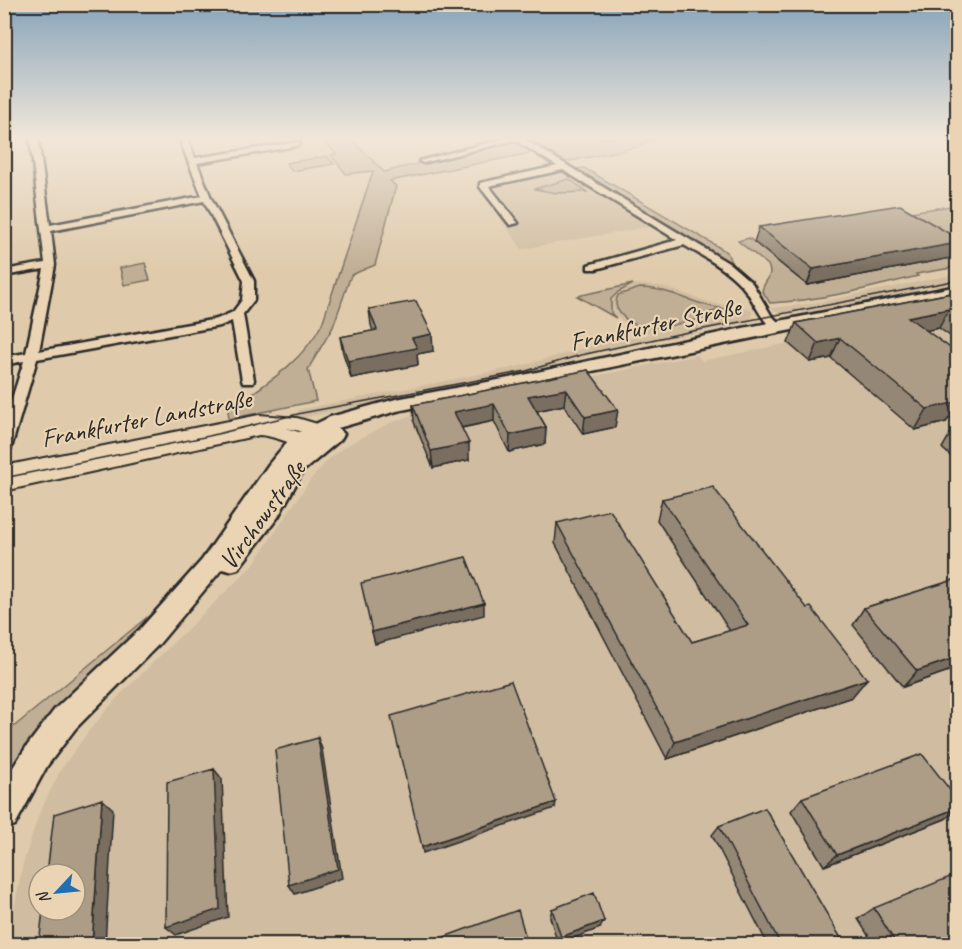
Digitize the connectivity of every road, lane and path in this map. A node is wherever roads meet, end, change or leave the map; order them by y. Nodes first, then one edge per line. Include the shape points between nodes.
1 (40, 182) edge
2 (201, 182) edge
3 (491, 182) edge
4 (591, 182) edge
5 (207, 198) junction
6 (513, 224) dead end
7 (46, 229) junction
8 (686, 241) junction
9 (50, 265) junction
10 (592, 267) dead end
11 (4, 273) edge
12 (957, 291) edge
13 (237, 314) junction
14 (776, 326) junction
15 (32, 356) junction
16 (4, 361) edge
17 (248, 380) dead end
18 (313, 438) junction
19 (4, 448) edge
20 (4, 472) edge
21 (4, 485) edge
22 (4, 814) edge

1 - 7 street
2 - 5 street
3 - 6 street via 483,184
4 - 8 street
5 - 7 street
5 - 13 street via 249,281 248,300
7 - 9 street
8 - 10 street
8 - 14 street via 748,285 766,317
9 - 11 street
9 - 15 street
12 - 14 main road, Frankfurter Straße
13 - 15 street via 220,322
13 - 17 street
14 - 18 main road, Frankfurter Straße via 396,405 364,414
15 - 16 street
15 - 19 street
18 - 20 street, Frankfurter Landstraße via 297,423 247,422
18 - 21 street, Frankfurter Landstraße via 259,429
18 - 22 main road, Virchowstraße via 270,511 226,567 65,719 37,756

